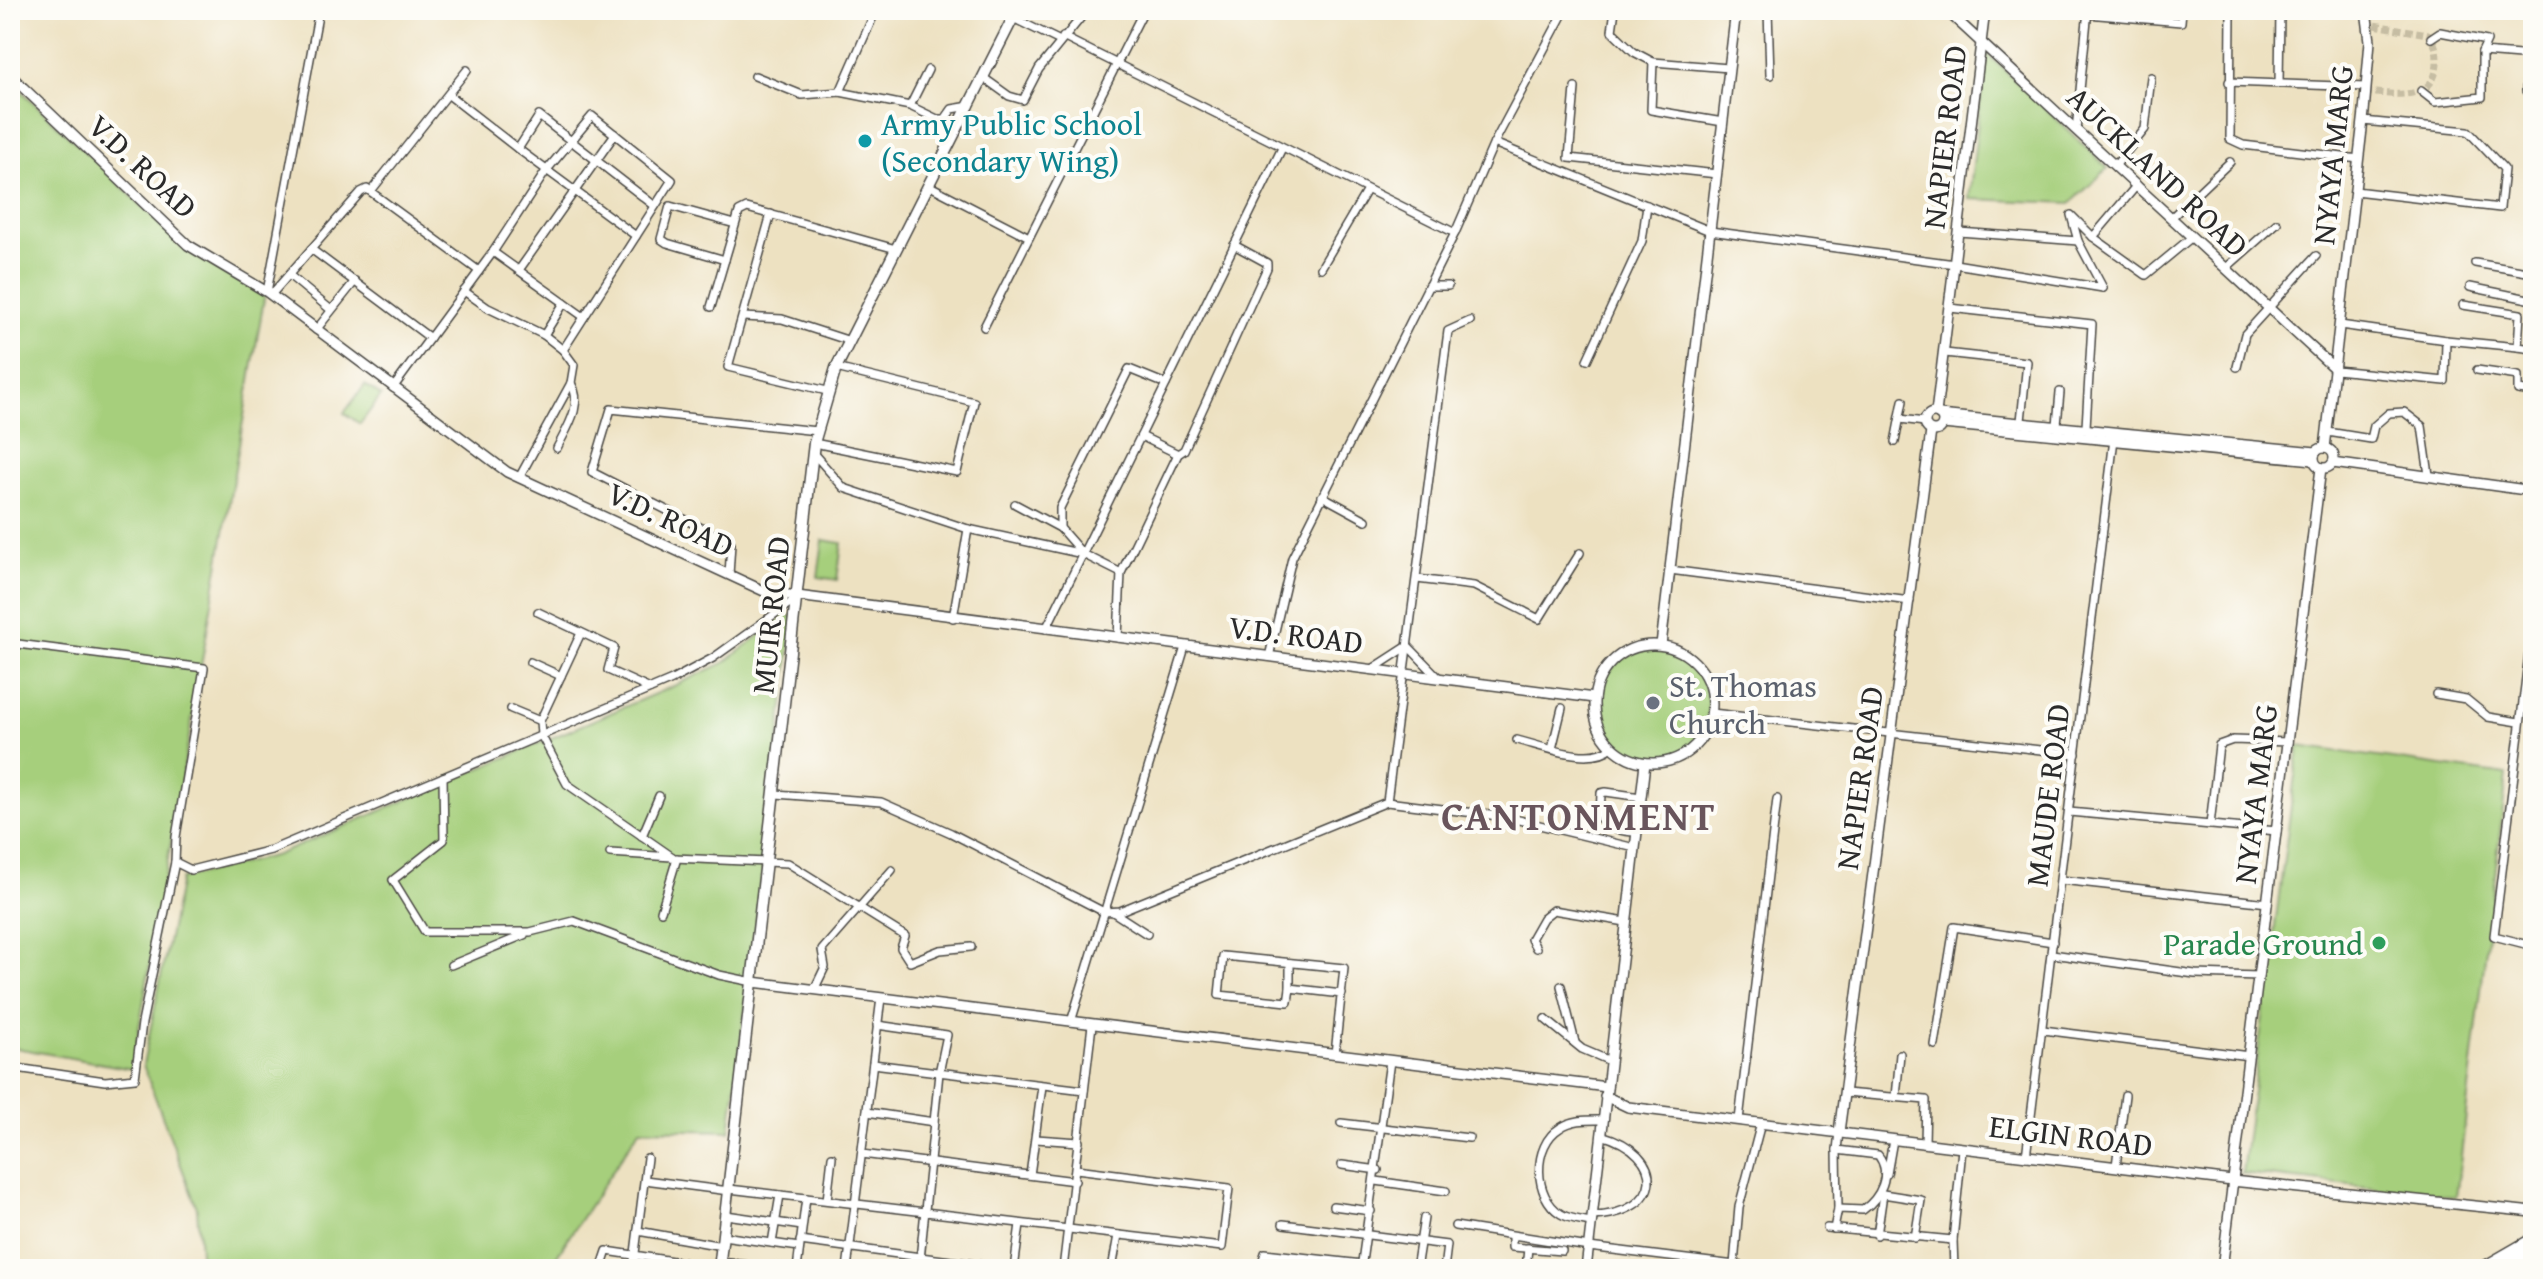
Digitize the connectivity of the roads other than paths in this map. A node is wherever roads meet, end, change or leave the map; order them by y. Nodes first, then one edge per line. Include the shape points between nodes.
1 (319, 10) edge
2 (876, 10) edge
3 (1087, 10) edge
4 (1144, 10) edge
5 (1315, 10) edge
6 (1325, 10) edge
7 (1565, 10) edge
8 (1615, 10) edge
9 (1736, 10) edge
10 (1768, 10) edge
11 (1946, 10) edge
12 (1985, 10) edge
13 (2182, 10) edge
14 (2231, 10) edge
15 (2280, 10) edge
16 (2366, 10) edge
17 (2088, 12) edge
18 (1015, 14) edge
19 (2431, 38) dead end
20 (1062, 39) junction
21 (1981, 43) junction
22 (2482, 52) junction
23 (2531, 56) edge
24 (1653, 62) junction
25 (1117, 64) junction
26 (1729, 68) junction
27 (467, 70) dead end
28 (928, 70) dead end
29 (10, 75) edge
30 (1770, 75) dead end
31 (755, 76) dead end
32 (2151, 77) dead end
33 (984, 78) junction
34 (2229, 82) junction
35 (2279, 84) junction
36 (2366, 87) junction
37 (1575, 88) dead end
38 (2421, 91) dead end
39 (2526, 91) dead end
40 (840, 92) junction
41 (450, 96) junction
42 (910, 106) junction
43 (970, 106) junction
44 (2363, 121) junction
45 (1723, 122) junction
46 (2076, 130) junction
47 (615, 134) junction
48 (573, 142) junction
49 (1494, 143) junction
50 (1282, 148) junction
51 (518, 149) junction
52 (2359, 159) junction
53 (596, 160) junction
54 (2230, 162) dead end
55 (2115, 166) junction
56 (546, 171) junction
57 (1717, 174) junction
58 (928, 185) junction
59 (2137, 185) junction
60 (1367, 190) junction
61 (371, 191) junction
62 (575, 191) junction
63 (2355, 191) junction
64 (1647, 205) junction
65 (655, 206) junction
66 (771, 214) junction
67 (2171, 218) junction
68 (2277, 223) dead end
69 (735, 224) junction
70 (1710, 231) junction
71 (1959, 232) junction
72 (1455, 233) junction
73 (636, 236) junction
74 (1029, 237) junction
75 (2093, 237) junction
76 (2192, 237) junction
77 (2078, 241) junction
78 (1234, 245) junction
79 (311, 249) junction
80 (896, 249) junction
81 (493, 252) junction
82 (2316, 256) dead end
83 (725, 260) junction
84 (2475, 263) dead end
85 (1955, 264) junction
86 (1321, 268) dead end
87 (2226, 268) junction
88 (519, 270) junction
89 (479, 271) junction
90 (2533, 273) edge
91 (289, 275) junction
92 (355, 281) junction
93 (1428, 286) junction
94 (1448, 286) dead end
95 (2470, 287) dead end
96 (464, 291) junction
97 (269, 294) junction
98 (2533, 300) edge
99 (564, 303) junction
100 (2463, 305) dead end
101 (2267, 306) junction
102 (711, 307) dead end
103 (1950, 308) junction
104 (331, 310) junction
105 (584, 317) junction
106 (743, 317) junction
107 (1470, 321) dead end
108 (2340, 325) junction
109 (984, 327) dead end
110 (316, 330) junction
111 (544, 335) junction
112 (430, 338) junction
113 (2446, 340) junction
114 (850, 341) junction
115 (2518, 347) junction
116 (2533, 349) edge
117 (563, 350) junction
118 (1945, 353) junction
119 (1587, 360) dead end
120 (2237, 367) dead end
121 (836, 368) junction
122 (2336, 370) junction
123 (2477, 370) dead end
124 (571, 383) junction
125 (1166, 384) junction
126 (393, 388) junction
127 (827, 391) junction
128 (2060, 392) dead end
129 (2533, 392) edge
130 (1903, 401) dead end
131 (1939, 417) junction
132 (1900, 419) junction
133 (2021, 421) junction
134 (1925, 422) junction
135 (2057, 425) junction
136 (2086, 427) junction
137 (817, 431) junction
138 (1931, 431) junction
139 (2328, 432) junction
140 (1141, 436) junction
141 (2114, 439) junction
142 (1895, 442) dead end
143 (557, 448) dead end
144 (814, 448) junction
145 (1178, 454) junction
146 (2319, 457) junction
147 (2333, 463) junction
148 (2429, 475) junction
149 (519, 478) junction
150 (2533, 491) edge
151 (1322, 496) junction
152 (1015, 504) dead end
153 (1366, 520) dead end
154 (1060, 528) junction
155 (968, 529) junction
156 (1580, 553) dead end
157 (1083, 554) junction
158 (1670, 570) junction
159 (1121, 573) junction
160 (729, 575) junction
161 (1417, 579) junction
162 (798, 598) junction
163 (1910, 601) junction
164 (538, 612) dead end
165 (953, 618) junction
166 (2533, 621) edge
167 (1046, 629) junction
168 (581, 633) junction
169 (1118, 638) junction
170 (10, 643) edge
171 (1661, 645) junction
172 (1408, 646) junction
173 (1185, 647) junction
174 (1269, 657) junction
175 (530, 662) dead end
176 (1371, 670) junction
177 (1404, 674) junction
178 (561, 676) junction
179 (1439, 679) junction
180 (650, 689) junction
181 (2436, 694) dead end
182 (1594, 698) junction
183 (1562, 708) dead end
184 (511, 709) dead end
185 (1712, 713) junction
186 (540, 721) junction
187 (2519, 722) junction
188 (1891, 731) junction
189 (541, 735) junction
190 (1517, 740) dead end
191 (2288, 742) junction
192 (1612, 747) junction
193 (1552, 749) junction
194 (2076, 754) junction
195 (1645, 763) junction
196 (443, 777) junction
197 (776, 794) junction
198 (659, 796) dead end
199 (1641, 797) junction
200 (1777, 799) dead end
201 (1387, 802) junction
202 (2069, 812) junction
203 (2210, 825) junction
204 (2277, 831) junction
205 (1637, 832) junction
206 (642, 836) junction
207 (1635, 848) junction
208 (610, 853) dead end
209 (676, 858) junction
210 (768, 860) junction
211 (175, 862) junction
212 (892, 870) dead end
213 (2061, 880) junction
214 (2268, 903) junction
215 (859, 908) junction
216 (661, 911) dead end
217 (1109, 912) junction
218 (1626, 922) junction
219 (530, 932) junction
220 (1147, 934) dead end
221 (2053, 942) junction
222 (2533, 946) edge
223 (971, 947) dead end
224 (1536, 948) dead end
225 (2052, 954) junction
226 (1290, 963) junction
227 (451, 965) dead end
228 (2259, 976) junction
229 (753, 982) junction
230 (1561, 986) dead end
231 (1290, 988) junction
232 (814, 990) junction
233 (1342, 994) junction
234 (881, 998) junction
235 (1545, 1019) dead end
236 (1071, 1022) junction
237 (877, 1025) junction
238 (1092, 1025) junction
239 (2043, 1030) junction
240 (1575, 1042) junction
241 (1935, 1045) dead end
242 (1335, 1054) junction
243 (1900, 1054) dead end
244 (2249, 1056) junction
245 (1390, 1061) junction
246 (1610, 1061) junction
247 (873, 1064) junction
248 (10, 1067) edge
249 (939, 1073) junction
250 (1042, 1086) junction
251 (1084, 1090) junction
252 (1606, 1091) junction
253 (1845, 1093) junction
254 (2125, 1095) dead end
255 (1896, 1097) junction
256 (867, 1112) junction
257 (1603, 1120) junction
258 (1739, 1120) junction
259 (934, 1122) junction
260 (1341, 1123) dead end
261 (1761, 1123) junction
262 (1382, 1127) junction
263 (1839, 1132) junction
264 (1601, 1135) junction
265 (1469, 1138) dead end
266 (1036, 1139) junction
267 (1893, 1140) junction
268 (1079, 1142) junction
269 (1925, 1143) junction
270 (1962, 1149) junction
271 (1837, 1150) junction
272 (862, 1154) junction
273 (832, 1157) dead end
274 (2026, 1157) junction
275 (647, 1158) dead end
276 (930, 1163) junction
277 (1342, 1165) dead end
278 (2116, 1166) junction
279 (1076, 1169) junction
280 (1378, 1170) junction
281 (1030, 1175) junction
282 (645, 1180) junction
283 (1075, 1181) junction
284 (1376, 1181) junction
285 (2232, 1181) junction
286 (729, 1190) junction
287 (1446, 1191) dead end
288 (1883, 1194) junction
289 (780, 1195) junction
290 (806, 1198) junction
291 (827, 1200) junction
292 (856, 1204) junction
293 (1333, 1206) dead end
294 (1838, 1209) junction
295 (1371, 1211) junction
296 (926, 1212) junction
297 (2533, 1212) edge
298 (726, 1215) junction
299 (1424, 1218) dead end
300 (1592, 1219) junction
301 (776, 1223) junction
302 (1020, 1224) junction
303 (1283, 1224) dead end
304 (802, 1226) junction
305 (1455, 1226) dead end
306 (1069, 1228) junction
307 (638, 1231) junction
308 (1366, 1234) junction
309 (1118, 1235) junction
310 (1877, 1235) junction
311 (1512, 1236) junction
312 (1915, 1238) junction
313 (2533, 1239) edge
314 (1953, 1240) junction
315 (722, 1241) junction
316 (1420, 1241) junction
317 (772, 1243) junction
318 (800, 1244) junction
319 (1589, 1247) junction
320 (850, 1248) junction
321 (1528, 1248) junction
322 (2533, 1249) edge
323 (1562, 1251) dead end
324 (635, 1254) junction
325 (921, 1257) junction
326 (1734, 1265) junction
327 (1362, 1266) edge
328 (719, 1267) edge
329 (740, 1267) edge
330 (770, 1268) edge
331 (601, 1269) edge
332 (633, 1269) edge
333 (784, 1269) edge
334 (797, 1269) edge
335 (847, 1269) edge
336 (919, 1269) edge
337 (1013, 1269) edge
338 (1063, 1269) edge
339 (1112, 1269) edge
340 (1260, 1269) edge
341 (1416, 1269) edge
342 (1444, 1269) edge
343 (1526, 1269) edge
344 (1586, 1269) edge
345 (1767, 1269) edge
346 (1954, 1269) edge
347 (2222, 1269) edge
348 (2481, 1269) edge
349 (2496, 1269) edge

1 - 97 street
2 - 40 street
3 - 20 street
4 - 25 street
5 - 6 street
7 - 49 street
8 - 24 street via 1612,31
9 - 26 street
10 - 30 street
11 - 21 street, AUCKLAND ROAD
12 - 21 street, NAPIER ROAD
13 - 17 street via 2181,22
14 - 34 street
15 - 35 street
16 - 36 street, NYAYA MARG
17 - 46 street
18 - 20 street
18 - 33 main road, MUIR ROAD
19 - 22 street via 2440,32 2487,41
20 - 25 street
20 - 33 street via 1023,100
21 - 46 street, AUCKLAND ROAD
21 - 71 street, NAPIER ROAD
22 - 23 street
22 - 38 street via 2482,97 2435,102
23 - 39 street
24 - 26 street
24 - 45 street via 1651,110
25 - 50 street
25 - 74 street
26 - 45 street
27 - 41 street
28 - 42 street
29 - 97 street, V.D. ROAD via 188,245
31 - 40 street via 802,95
32 - 55 street via 2145,129
33 - 43 main road, MUIR ROAD
34 - 35 street
34 - 52 street via 2228,133 2233,142
35 - 36 street
36 - 44 street, NYAYA MARG
37 - 57 street via 1569,158
40 - 42 street
41 - 51 street
41 - 61 street
42 - 43 street via 945,119 952,109
43 - 58 main road, MUIR ROAD
44 - 52 street, NYAYA MARG
44 - 63 street via 2468,131 2504,169 2500,208
45 - 57 street
46 - 55 street, AUCKLAND ROAD
47 - 48 street via 592,116
47 - 53 street
47 - 65 street via 672,180
48 - 51 street via 539,116
48 - 53 street
48 - 56 street
49 - 64 street
49 - 72 street
50 - 60 street
50 - 78 street
51 - 56 street
52 - 63 street, NYAYA MARG
53 - 62 street
53 - 65 street
54 - 67 street
55 - 59 street, AUCKLAND ROAD
56 - 62 street
56 - 81 street
57 - 70 street
58 - 74 street
58 - 80 main road, MUIR ROAD
59 - 67 street, AUCKLAND ROAD
59 - 75 street
60 - 72 street
60 - 86 street
61 - 79 street via 361,192
61 - 89 street
62 - 73 street
62 - 88 street
63 - 108 street, NYAYA MARG
64 - 70 street
64 - 119 street via 1642,241
65 - 73 street
66 - 69 street via 747,208
66 - 80 street
66 - 106 street
67 - 76 street, AUCKLAND ROAD
68 - 87 street
69 - 83 street
69 - 83 street via 670,206 664,225 661,239 667,243
70 - 85 street
70 - 158 street
71 - 77 street
71 - 85 street, NAPIER ROAD
72 - 93 street
73 - 105 street
74 - 109 street
75 - 76 street via 2146,275
75 - 77 street via 2071,215
76 - 87 street, AUCKLAND ROAD
77 - 85 street via 2103,288
78 - 125 street
78 - 145 street via 1267,263 1267,268
79 - 91 street
79 - 92 street
80 - 114 main road, MUIR ROAD
81 - 88 street
81 - 89 street
82 - 101 street
83 - 102 street
84 - 90 street
85 - 103 street, NAPIER ROAD
87 - 101 street, AUCKLAND ROAD
88 - 99 street
89 - 96 street
91 - 97 street
91 - 104 street
92 - 104 street
92 - 112 street
93 - 94 street
93 - 151 street
95 - 98 street
96 - 111 street
96 - 112 street
97 - 110 street, V.D. ROAD
99 - 105 street
99 - 111 street
100 - 115 street via 2520,314
101 - 120 street via 2245,334
101 - 122 street, AUCKLAND ROAD
103 - 118 street, NAPIER ROAD
103 - 136 street via 2092,324
104 - 110 street
105 - 117 street
106 - 114 street via 782,319
106 - 127 street via 728,367
107 - 161 street via 1448,331
108 - 113 street
108 - 122 street, NYAYA MARG
110 - 126 street, V.D. ROAD
111 - 117 street
112 - 126 street
113 - 115 street
113 - 122 street via 2445,381
114 - 121 main road, MUIR ROAD
115 - 116 street
117 - 124 street via 574,365
118 - 131 street, NAPIER ROAD
118 - 133 street via 2027,362
121 - 127 main road, MUIR ROAD
121 - 144 street via 974,402 957,472
122 - 139 street, NYAYA MARG
123 - 129 street via 2518,376 2518,390
124 - 143 street via 575,410
124 - 149 street
125 - 140 street
125 - 154 street via 1129,369 1060,508
126 - 149 street, V.D. ROAD
127 - 137 main road, MUIR ROAD
128 - 135 street
130 - 132 street
131 - 133 street
131 - 134 street via 1928,415
131 - 138 street
131 - 141 street
132 - 134 street
132 - 142 street
133 - 135 street
134 - 138 street
135 - 136 street
136 - 146 street
137 - 144 main road, MUIR ROAD
137 - 160 street via 611,409 592,472 731,543
138 - 163 street, NAPIER ROAD
139 - 146 street, NYAYA MARG
139 - 148 street via 2371,439 2374,426 2389,413 2404,412 2422,426
140 - 145 street
140 - 157 street
141 - 146 street
141 - 194 street, MAUDE ROAD
144 - 155 street via 844,488
144 - 162 main road, MUIR ROAD
145 - 159 street
146 - 147 street
146 - 147 street via 2332,451
146 - 191 street, NYAYA MARG
147 - 148 street
148 - 150 street
149 - 160 street, V.D. ROAD
151 - 153 street
151 - 174 street via 1292,558
152 - 154 street
154 - 157 street
155 - 157 street
155 - 165 street
156 - 161 street via 1539,619 1474,586
157 - 159 street
157 - 167 street
158 - 163 street
158 - 171 street
159 - 169 street
160 - 162 street, V.D. ROAD via 766,592
161 - 172 street
162 - 165 street, V.D. ROAD
162 - 180 street via 713,658
162 - 197 main road, MUIR ROAD
163 - 188 street, NAPIER ROAD
164 - 168 street
165 - 167 street, V.D. ROAD
166 - 187 street
167 - 169 street, V.D. ROAD
168 - 178 street
168 - 180 street via 614,648 608,670
169 - 173 street, V.D. ROAD
170 - 211 street via 204,668
171 - 182 street via 1630,649 1616,657 1605,669
171 - 185 street via 1695,661 1712,694
172 - 176 street
172 - 177 street
172 - 179 street
173 - 174 street, V.D. ROAD
173 - 217 street
174 - 176 street, V.D. ROAD
175 - 178 street
176 - 177 street, V.D. ROAD
177 - 179 street, V.D. ROAD
177 - 201 street
178 - 186 street
179 - 182 street, V.D. ROAD
180 - 189 street
181 - 187 street via 2466,699 2488,717
182 - 192 street via 1597,725
183 - 193 street
184 - 186 street
185 - 188 street
185 - 195 street via 1706,731 1681,756
186 - 189 street
187 - 222 street via 2494,936
188 - 194 street
188 - 253 street, NAPIER ROAD
189 - 196 street
189 - 206 street via 567,784
190 - 193 street
191 - 203 street via 2233,740 2219,745
191 - 204 street, NYAYA MARG
192 - 193 street via 1596,754
192 - 195 street
194 - 202 street, MAUDE ROAD
195 - 199 street
196 - 211 street via 271,850 191,870
196 - 219 street via 444,840 393,880 425,932
197 - 210 main road, MUIR ROAD
197 - 217 street via 881,802
198 - 206 street
199 - 205 street
199 - 205 street via 1606,792 1601,797 1603,822 1622,832
200 - 258 street
201 - 207 street via 1506,817
201 - 217 street
202 - 203 street
202 - 213 street, MAUDE ROAD
203 - 204 street
204 - 214 street, NYAYA MARG
205 - 207 street
206 - 209 street
207 - 218 street
208 - 209 street
209 - 210 street
209 - 216 street
210 - 215 street via 788,863
210 - 229 main road, MUIR ROAD
211 - 248 street via 135,1078 105,1081
212 - 215 street
213 - 214 street
213 - 221 street, MAUDE ROAD
214 - 228 street, NYAYA MARG
215 - 223 street via 905,936 901,948 910,962 940,950
215 - 232 street via 822,950 825,967
217 - 220 street
217 - 236 street
218 - 224 street via 1553,910 1534,930
218 - 246 street
219 - 227 street
219 - 229 street via 574,921 719,975
221 - 225 street, MAUDE ROAD
221 - 241 street via 1954,927
225 - 228 street via 2195,974
225 - 239 street, MAUDE ROAD
226 - 231 street
226 - 231 street via 1223,956 1219,995 1288,1002
226 - 233 street via 1344,968
228 - 244 street, NYAYA MARG
229 - 232 street, ELGIN ROAD
229 - 286 main road, MUIR ROAD
230 - 240 street
231 - 233 street
232 - 234 street, ELGIN ROAD
233 - 242 street
234 - 236 street, ELGIN ROAD
234 - 237 street
235 - 240 street
236 - 238 street, ELGIN ROAD
237 - 247 street
237 - 249 street via 947,1035
238 - 242 street, ELGIN ROAD
238 - 251 street
239 - 244 street
239 - 274 street, MAUDE ROAD
240 - 246 street
242 - 245 street, ELGIN ROAD
243 - 255 street
244 - 285 street, NYAYA MARG
245 - 252 street, ELGIN ROAD
245 - 262 street
246 - 252 street
247 - 249 street
247 - 256 street
249 - 250 street
249 - 259 street
250 - 251 street
250 - 266 street
251 - 268 street
252 - 257 street
252 - 258 street, ELGIN ROAD via 1628,1107
253 - 255 street
253 - 263 street, NAPIER ROAD
254 - 278 street
255 - 269 street via 1926,1100
256 - 259 street
256 - 272 street
257 - 264 street
257 - 300 street via 1559,1128 1547,1141 1540,1163 1542,1191 1549,1202 1563,1216
258 - 261 street, ELGIN ROAD
259 - 276 street
260 - 262 street
261 - 263 street, ELGIN ROAD
261 - 326 street via 1739,1207
262 - 265 street
262 - 280 street
263 - 267 street, ELGIN ROAD
263 - 271 street
264 - 300 street
264 - 300 street via 1639,1153 1649,1171 1648,1189 1636,1207
266 - 268 street
266 - 281 street
267 - 269 street, ELGIN ROAD
267 - 288 street
268 - 279 street
269 - 270 street, ELGIN ROAD
270 - 274 street, ELGIN ROAD
270 - 314 street
271 - 294 street
271 - 294 street via 1878,1155 1884,1169 1879,1196 1870,1205 1863,1210
272 - 276 street
272 - 292 street
273 - 291 street
274 - 278 street, ELGIN ROAD
275 - 282 street
276 - 281 street
276 - 296 street
277 - 280 street
278 - 285 street, ELGIN ROAD
279 - 283 street
279 - 309 street via 1229,1188 1222,1247
280 - 284 street
281 - 283 street
282 - 286 street
282 - 307 street
283 - 306 street
284 - 287 street
284 - 295 street
285 - 297 street, ELGIN ROAD
285 - 347 street, NYAYA MARG
286 - 289 street
286 - 298 main road, MUIR ROAD
288 - 310 street
288 - 312 street via 1921,1200
289 - 290 street
289 - 301 street
290 - 291 street
290 - 304 street
291 - 292 street
292 - 296 street
292 - 320 street
293 - 295 street
294 - 310 street via 1830,1228
295 - 308 street
296 - 302 street
296 - 325 street
298 - 301 street
298 - 315 main road, MUIR ROAD
299 - 316 street
300 - 319 street
301 - 304 street
301 - 317 street
302 - 306 street
302 - 337 street
303 - 308 street
304 - 318 street
305 - 311 street
306 - 309 street
306 - 338 street
307 - 315 street
307 - 324 street
308 - 316 street
308 - 327 street
309 - 339 street
310 - 312 street
311 - 319 street
311 - 321 street via 1512,1247
312 - 314 street
313 - 348 main road
314 - 346 street
315 - 317 street
315 - 328 main road, MUIR ROAD
316 - 341 street
316 - 342 street via 1447,1245
317 - 318 street
318 - 320 street
318 - 334 street
319 - 326 street
319 - 344 street
320 - 325 street
320 - 335 street
321 - 323 street
321 - 343 street
322 - 349 main road
324 - 328 street
324 - 331 street via 607,1251
324 - 332 street
325 - 336 street
325 - 337 street
326 - 345 street
327 - 340 street via 1265,1253
328 - 329 street
329 - 330 street
330 - 333 street

